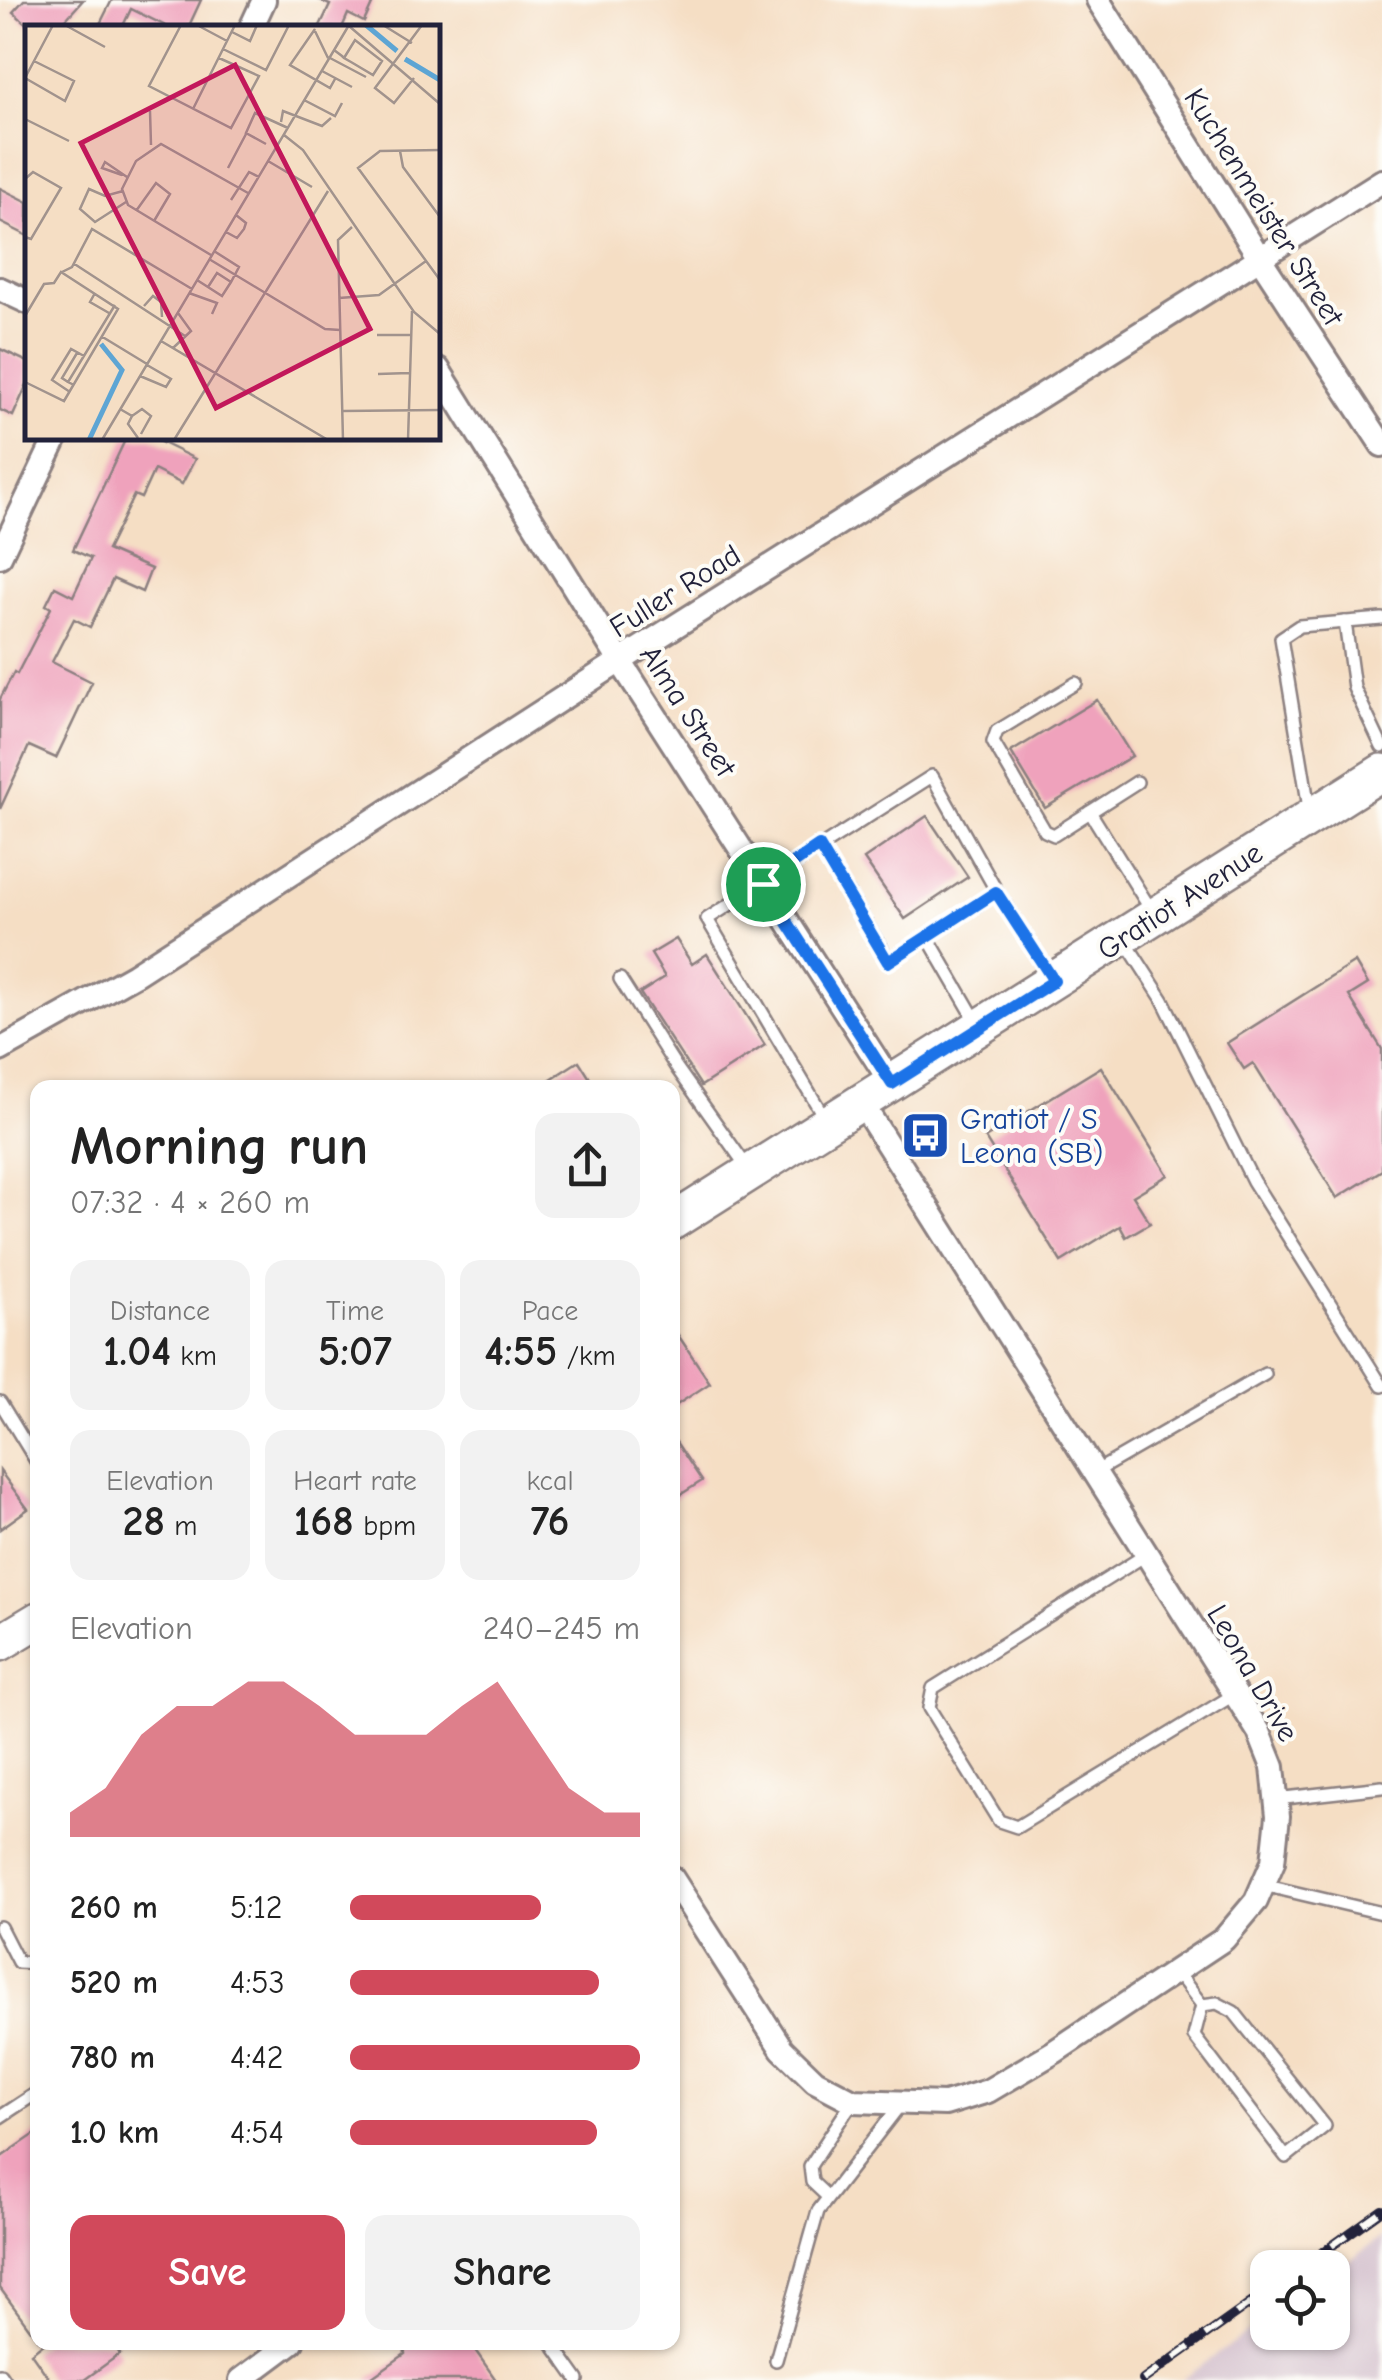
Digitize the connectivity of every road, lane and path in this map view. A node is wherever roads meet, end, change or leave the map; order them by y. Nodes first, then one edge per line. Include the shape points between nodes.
1 (264, 0) edge
2 (1098, 0) edge
3 (252, 25) edge
4 (1382, 181) edge
5 (1259, 257) junction
6 (0, 289) edge
7 (25, 301) edge
8 (440, 372) edge
9 (55, 440) edge
10 (1382, 445) edge
11 (0, 556) edge
12 (1382, 620) edge
13 (1346, 622) junction
14 (620, 662) junction
15 (1076, 682) dead end
16 (1382, 747) edge
17 (1382, 772) edge
18 (1136, 782) dead end
19 (1090, 812) junction
20 (1311, 818) junction
21 (819, 846) junction
22 (763, 884) junction
23 (996, 892) junction
24 (1155, 917) junction
25 (928, 936) junction
26 (1123, 938) junction
27 (620, 980) dead end
28 (1054, 981) junction
29 (980, 1028) junction
30 (0, 1050) edge
31 (892, 1084) junction
32 (862, 1104) junction
33 (829, 1125) junction
34 (752, 1173) junction
35 (680, 1218) edge
36 (1265, 1374) dead end
37 (1382, 1386) edge
38 (0, 1402) edge
39 (30, 1451) edge
40 (1095, 1472) junction
41 (1147, 1554) junction
42 (30, 1625) edge
43 (0, 1643) edge
44 (1235, 1694) junction
45 (1382, 1787) edge
46 (1276, 1799) junction
47 (1263, 1884) junction
48 (680, 1890) edge
49 (1382, 1913) edge
50 (0, 1927) edge
51 (30, 1963) edge
52 (1176, 1971) junction
53 (1202, 2005) junction
54 (30, 2097) edge
55 (853, 2101) junction
56 (900, 2105) junction
57 (0, 2118) edge
58 (828, 2198) junction
59 (281, 2350) edge
60 (557, 2350) edge
61 (776, 2360) dead end
62 (241, 2380) edge
63 (578, 2380) edge

1 - 3 street
2 - 5 street, Kuchenmeister Street
4 - 5 street, Fuller Road
5 - 10 street, Kuchenmeister Street
5 - 14 street, Fuller Road
6 - 7 street
8 - 14 street, Alma Street
9 - 11 street
12 - 13 lane
13 - 16 lane via 1354,688
13 - 20 lane via 1299,626 1281,638
14 - 22 street, Alma Street
14 - 30 street, Fuller Road via 134,975
15 - 19 lane via 998,732 993,742 1045,831 1054,835
17 - 20 main road, Gratiot Avenue
18 - 19 lane
19 - 24 lane
20 - 24 main road, Gratiot Avenue
21 - 22 lane
21 - 23 lane via 932,776
21 - 25 lane via 888,962
22 - 31 street, Alma Street
22 - 33 lane via 707,919
23 - 25 lane
23 - 28 lane
24 - 26 main road, Gratiot Avenue
25 - 29 lane
26 - 28 main road, Gratiot Avenue
26 - 37 lane via 1254,1180
27 - 34 lane
28 - 29 main road, Gratiot Avenue
29 - 31 main road, Gratiot Avenue
31 - 32 main road, Gratiot Avenue
32 - 33 main road, Gratiot Avenue
32 - 40 street, Leona Drive
33 - 34 main road, Gratiot Avenue
34 - 35 main road, Gratiot Avenue
36 - 40 lane
38 - 39 lane
40 - 41 street, Leona Drive
41 - 44 street, Leona Drive
41 - 44 lane via 933,1688 929,1708 999,1821 1017,1827
42 - 43 main road
44 - 46 street, Leona Drive via 1260,1732
45 - 46 lane
46 - 47 street, Leona Drive via 1273,1862
47 - 49 lane
47 - 52 street, Leona Drive via 1224,1939
48 - 55 street, Leona Drive via 782,2049 815,2080
50 - 51 lane via 18,1962
52 - 53 lane
52 - 56 street, Leona Drive via 988,2091 945,2104
53 - 53 lane via 1194,2036 1286,2157 1325,2126 1234,2012 1217,2003
54 - 57 lane
55 - 56 street, Leona Drive
55 - 58 lane via 810,2166 812,2182
56 - 58 lane
58 - 61 lane via 818,2210
59 - 62 street
60 - 63 lane

